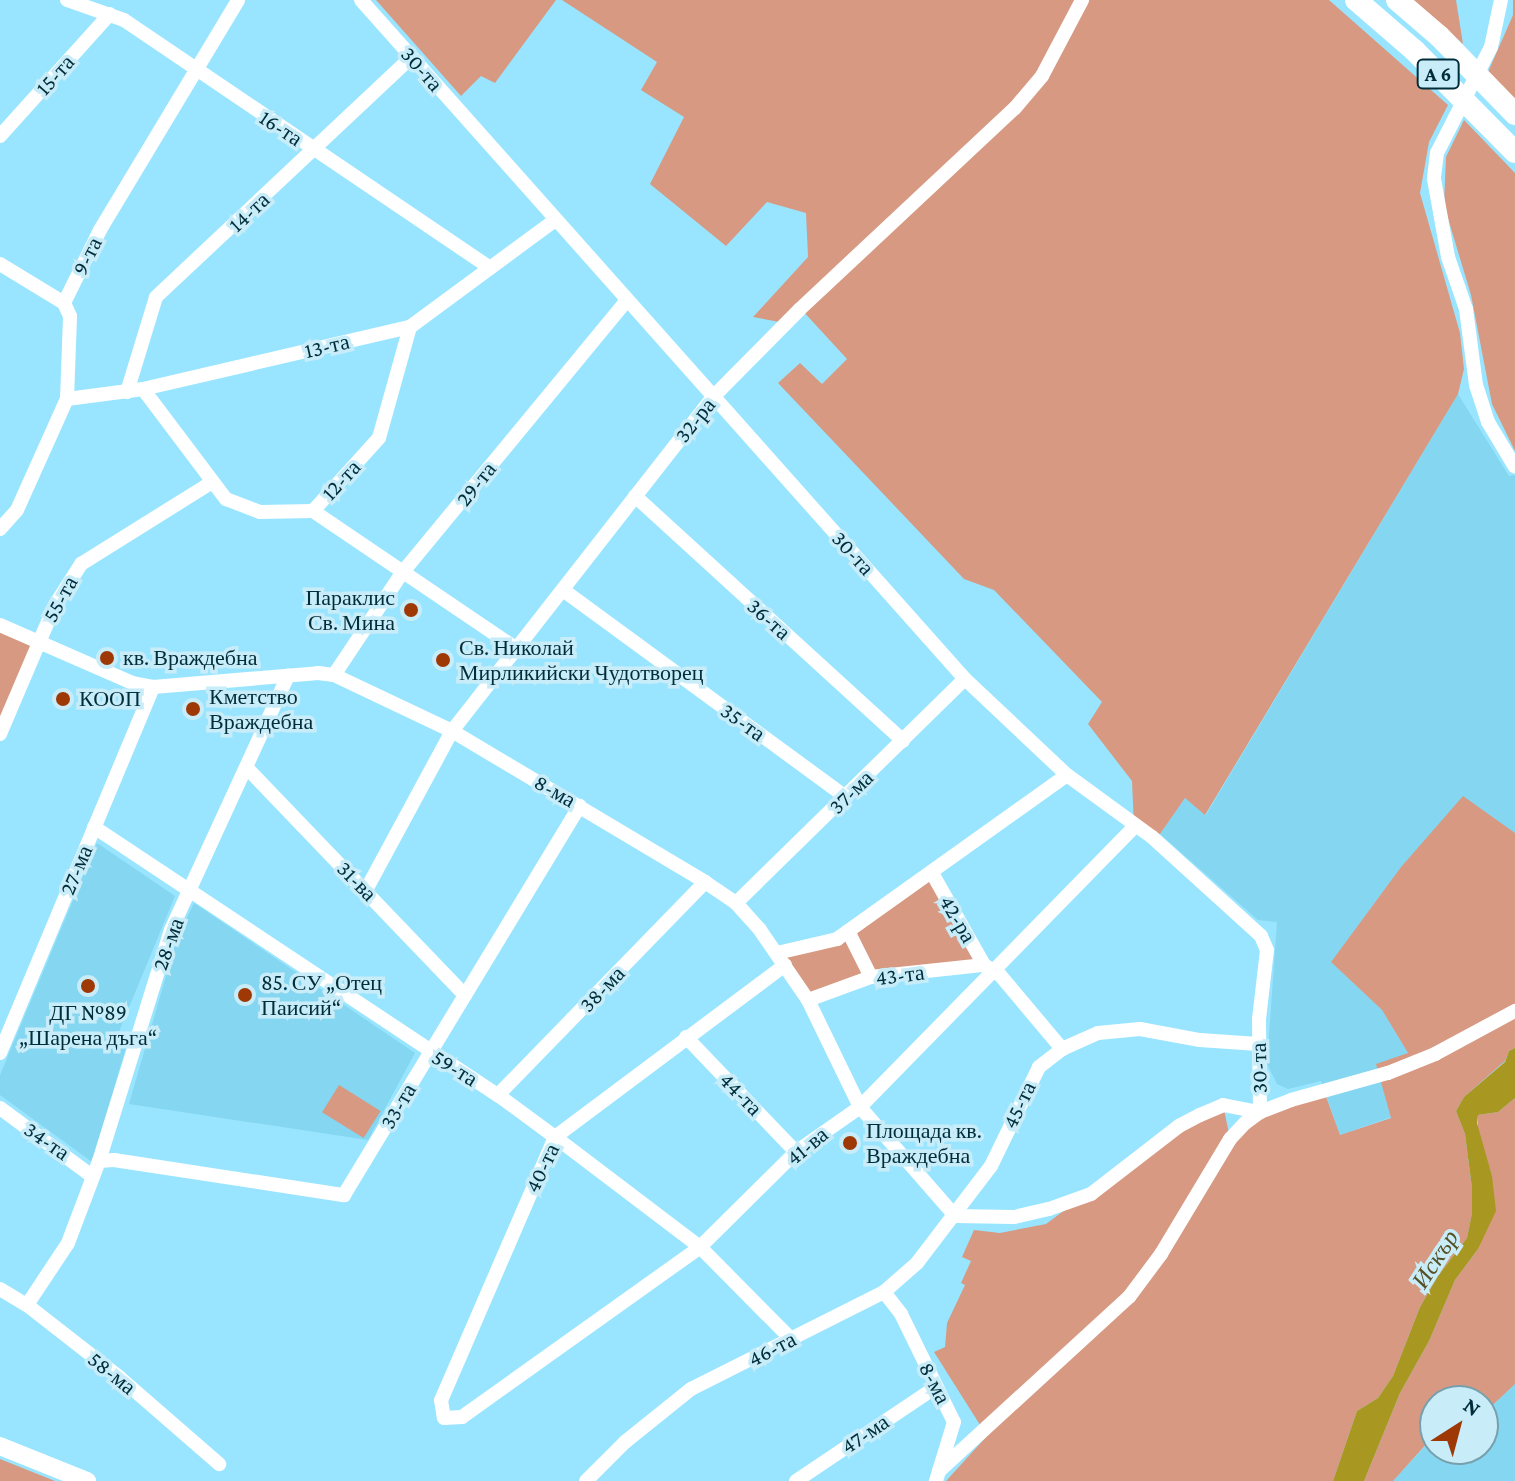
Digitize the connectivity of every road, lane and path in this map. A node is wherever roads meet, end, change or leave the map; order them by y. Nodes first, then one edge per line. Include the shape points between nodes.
1 (67, 0) edge
2 (238, 0) edge
3 (361, 0) edge
4 (1082, 0) edge
5 (1356, 0) edge
6 (1397, 0) edge
7 (1501, 0) edge
8 (110, 14) junction
9 (412, 57) junction
10 (196, 70) junction
11 (1515, 114) edge
12 (0, 136) edge
13 (314, 151) junction
14 (1515, 152) edge
15 (554, 221) junction
16 (0, 264) edge
17 (490, 268) junction
18 (627, 300) junction
19 (64, 303) junction
20 (410, 327) junction
21 (143, 389) junction
22 (127, 392) junction
23 (714, 396) junction
24 (67, 399) junction
25 (1515, 467) edge
26 (206, 485) junction
27 (635, 496) junction
28 (313, 511) junction
29 (0, 529) edge
30 (402, 573) junction
31 (563, 590) junction
32 (0, 625) edge
33 (38, 642) junction
34 (517, 649) junction
35 (334, 675) junction
36 (288, 676) junction
37 (965, 679) junction
38 (153, 687) junction
39 (452, 731) junction
40 (0, 734) edge
41 (903, 741) junction
42 (247, 768) junction
43 (1067, 775) junction
44 (846, 797) junction
45 (580, 806) junction
46 (94, 827) junction
47 (1134, 827) junction
48 (932, 873) junction
49 (705, 882) junction
50 (366, 890) junction
51 (189, 891) junction
52 (736, 903) junction
53 (848, 931) junction
54 (781, 959) junction
55 (989, 967) junction
56 (871, 977) junction
57 (465, 995) junction
58 (808, 1000) junction
59 (1515, 1011) edge
60 (686, 1037) junction
61 (1258, 1044) junction
62 (1062, 1049) junction
63 (0, 1053) edge
64 (430, 1053) junction
65 (498, 1095) junction
66 (860, 1107) junction
67 (0, 1108) edge
68 (1260, 1112) junction
69 (555, 1137) junction
70 (796, 1152) junction
71 (99, 1161) junction
72 (92, 1176) junction
73 (955, 1216) junction
74 (700, 1247) junction
75 (0, 1289) edge
76 (884, 1292) junction
77 (27, 1305) junction
78 (791, 1339) junction
79 (936, 1387) junction
80 (444, 1418) joint
81 (954, 1422) junction
82 (974, 1436) junction
83 (0, 1446) edge
84 (219, 1464) dead end
85 (937, 1476) edge
86 (87, 1480) edge
87 (586, 1481) edge
88 (796, 1481) edge

1 - 8 street, 16-та
2 - 10 street, 9-та
3 - 9 street, 30-та
4 - 23 street, 32-ра via 1042,76 1015,108
5 - 14 highway, A 6
6 - 11 highway, A 6
7 - 25 street via 1491,47 1437,153 1434,179 1436,209 1466,309 1476,385 1488,422
8 - 10 street, 16-та
8 - 12 street, 15-та
9 - 13 street, 14-та
9 - 15 street, 30-та
10 - 13 street, 16-та
10 - 19 street, 9-та via 100,230
13 - 17 street, 16-та
13 - 22 street, 14-та via 156,297
15 - 17 street, 13-та
15 - 18 street, 30-та
16 - 19 street
17 - 20 street, 13-та
18 - 23 street, 30-та
18 - 30 street, 29-та
19 - 24 street, 9-та via 70,316
20 - 21 street, 13-та
20 - 28 street, 12-та via 379,438
21 - 22 street, 13-та
21 - 26 street
22 - 24 street, 13-та
23 - 27 street, 32-ра
23 - 37 street, 30-та
24 - 29 street, 9-та via 17,510
26 - 28 street, 12-та via 260,512
26 - 33 street, 55-та via 81,564
27 - 31 street, 32-ра
27 - 41 street, 36-та
28 - 30 street
30 - 34 street
30 - 35 street, 29-та
31 - 34 street, 32-ра
31 - 44 street, 35-та
32 - 33 street, 8-ма
33 - 38 street, 8-ма
33 - 40 street, 55-та
34 - 39 street, 32-ра
35 - 36 street, 8-ма
35 - 39 street, 8-ма
36 - 38 street, 8-ма
36 - 42 street, 28-ма
37 - 41 street, 37-ма
37 - 43 street, 30-та
38 - 46 street, 27-ма
39 - 45 street, 8-ма
39 - 50 street, 32-ра
41 - 44 street, 37-ма
42 - 50 street, 31-ва
42 - 51 street, 28-ма
43 - 47 street, 30-та
43 - 48 street, 40-та
44 - 52 street, 37-ма
45 - 49 street, 8-ма
45 - 57 street, 33-та
46 - 51 street, 59-та
46 - 63 street, 27-ма
47 - 55 street, 41-ва
47 - 61 street, 30-та via 1152,837 1261,936 1267,950
48 - 53 street, 40-та
48 - 55 street, 42-ра
49 - 52 street, 8-ма
49 - 65 street, 38-ма
50 - 57 street, 31-ва
51 - 64 street, 59-та
51 - 71 street, 28-ма via 157,974
52 - 54 street, 8-ма
53 - 54 street, 40-та
53 - 56 street
54 - 58 street, 8-ма
54 - 60 street, 40-та
55 - 56 street, 43-та
55 - 62 street, 42-ра
55 - 66 street, 41-ва
56 - 58 street, 43-та
57 - 64 street, 33-та
58 - 66 street, 8-ма
59 - 68 street via 1388,1073
60 - 69 street, 40-та
60 - 70 street, 44-та
61 - 62 street, 45-та via 1140,1029 1098,1033
61 - 68 street, 30-та
62 - 73 street, 45-та via 1039,1067 991,1166
64 - 65 street, 59-та
64 - 71 street, 33-та via 344,1195
65 - 69 street, 59-та
66 - 70 street, 41-ва
66 - 73 street, 8-ма
67 - 72 street, 34-та
68 - 73 street via 1223,1105 1200,1115 1091,1194 1049,1209 1014,1217
68 - 82 street via 1230,1139 1129,1297
69 - 74 street, 59-та
69 - 80 street, 40-та via 441,1400
70 - 74 street, 41-ва
71 - 72 street, 28-ма
72 - 77 street, 28-ма via 68,1243
73 - 76 street, 46-та via 917,1263
74 - 78 street, 59-та
74 - 80 street, 41-ва via 462,1417
75 - 77 street, 58-ма
76 - 78 street, 46-та
76 - 79 street, 8-ма via 901,1314
77 - 84 street, 58-ма
78 - 87 street, 46-та via 691,1389
79 - 81 street, 8-ма
79 - 88 street, 47-ма
81 - 82 street
81 - 85 street, 8-ма
82 - 85 street
83 - 86 main road

